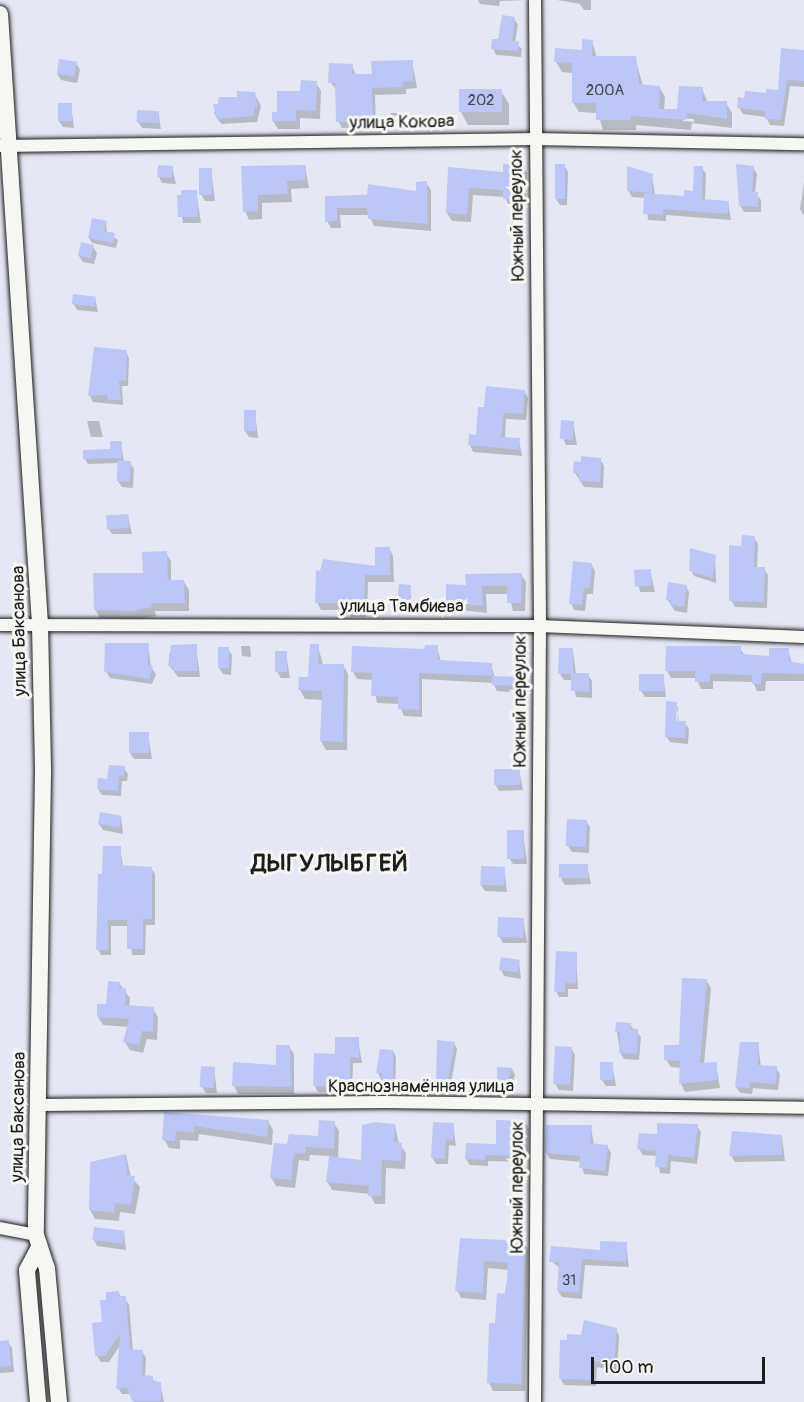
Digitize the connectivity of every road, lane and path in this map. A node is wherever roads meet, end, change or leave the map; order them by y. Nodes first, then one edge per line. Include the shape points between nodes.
1 (535, 0) edge
2 (0, 14) edge
3 (535, 139) junction
4 (804, 144) edge
5 (5, 146) edge
6 (0, 625) edge
7 (40, 625) junction
8 (540, 626) junction
9 (804, 637) edge
10 (39, 1105) junction
11 (536, 1106) junction
12 (804, 1108) edge
13 (0, 1228) edge
14 (37, 1242) junction
15 (38, 1402) edge
16 (59, 1402) edge
17 (535, 1402) edge

1 - 3 street, Южный переулок
2 - 5 main road, улица Баксанова
3 - 4 street, улица Кокова
3 - 5 street, улица Кокова
3 - 8 street, Южный переулок
5 - 7 main road, улица Баксанова
6 - 7 street, улица Тамбиева
7 - 8 street, улица Тамбиева
7 - 10 main road, улица Баксанова via 43,773
8 - 9 street, улица Тамбиева
8 - 11 street, Южный переулок
10 - 11 street, Краснознамённая улица via 385,1102
10 - 14 main road, улица Баксанова
11 - 12 street, Краснознамённая улица
11 - 17 street, Южный переулок
13 - 14 street
14 - 15 main road, улица Баксанова via 27,1270
14 - 16 main road, улица Баксанова via 47,1268

